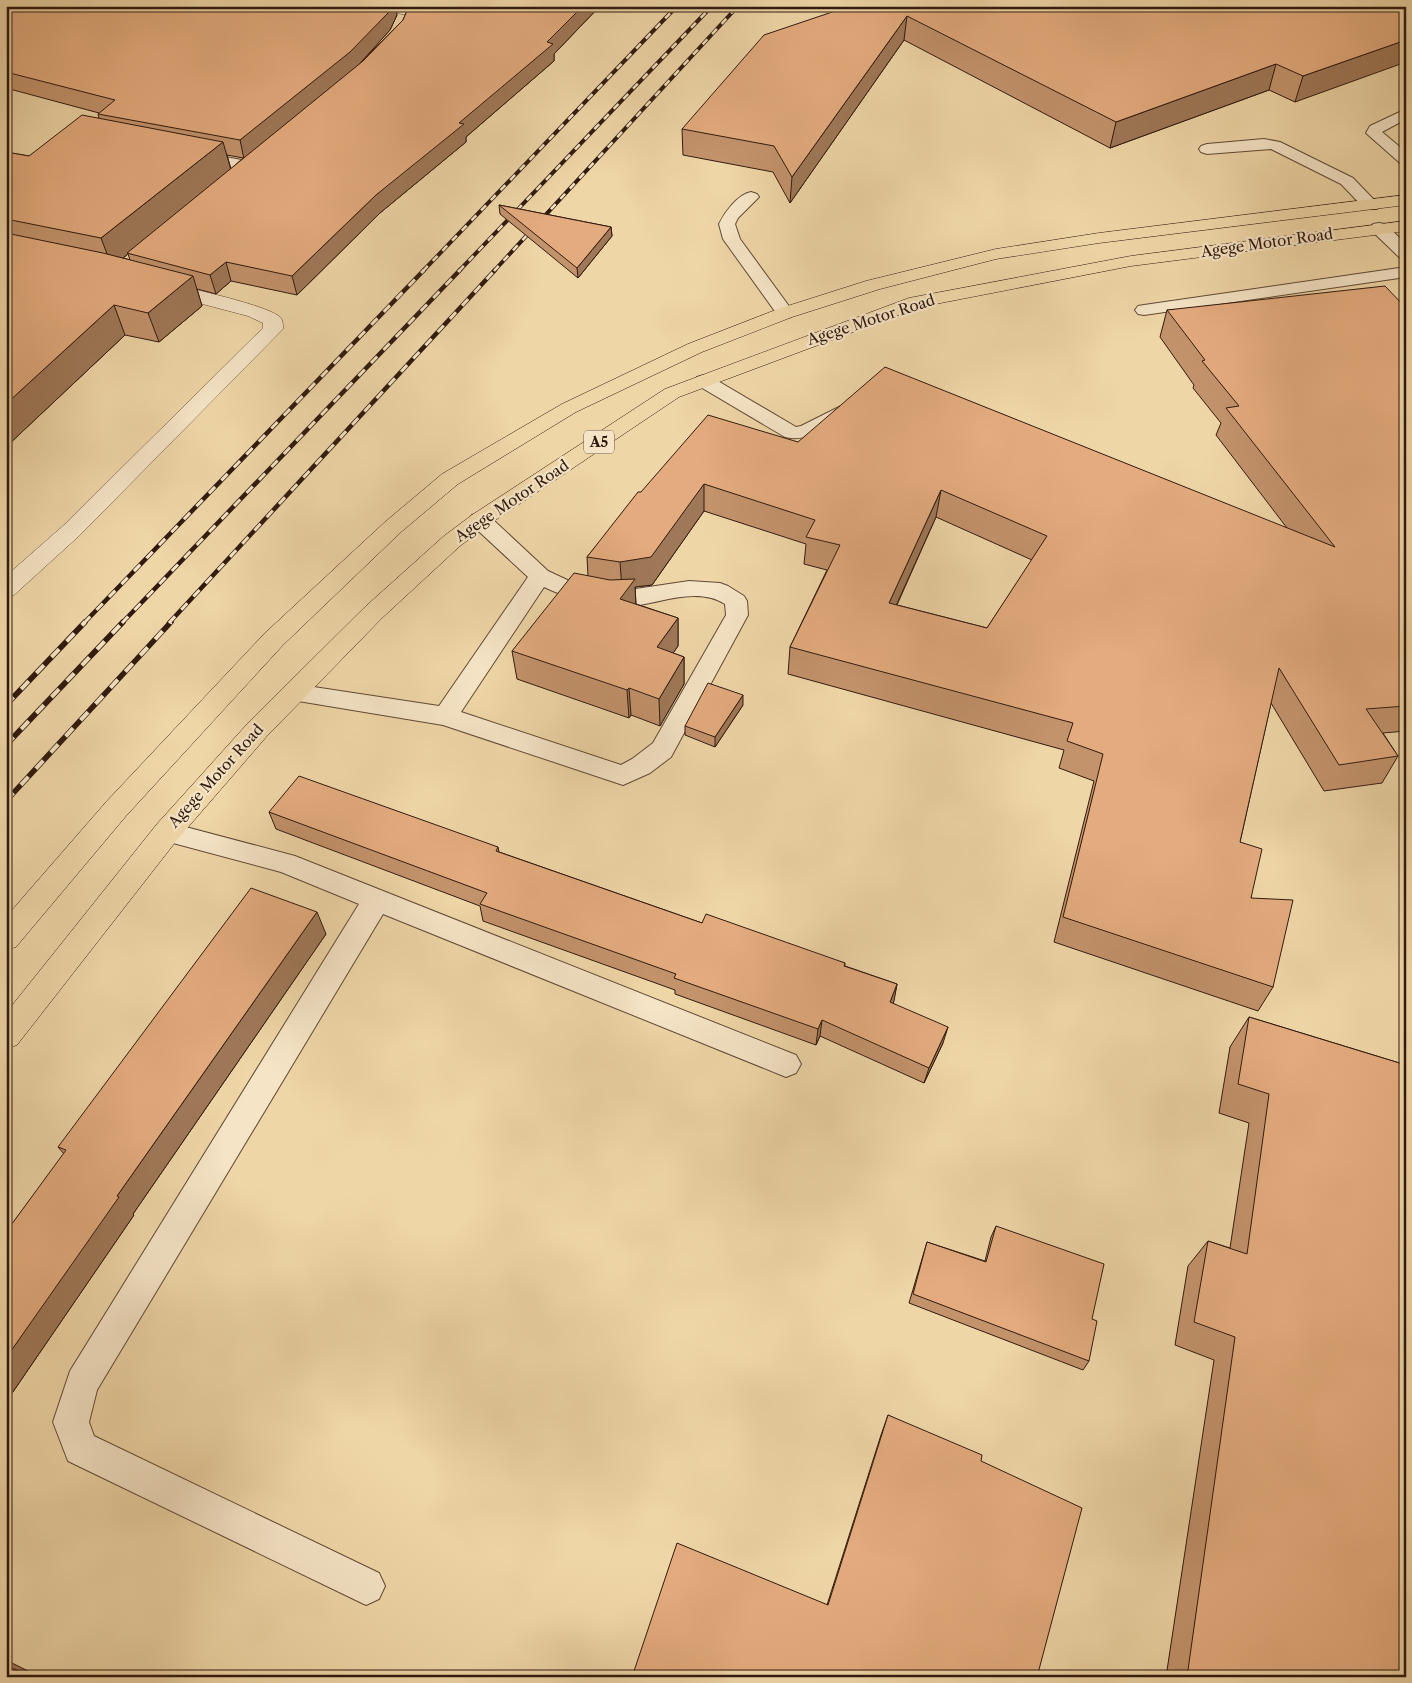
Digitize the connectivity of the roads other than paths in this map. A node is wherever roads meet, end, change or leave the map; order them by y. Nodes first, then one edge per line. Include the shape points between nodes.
1 (375, 6) edge
2 (409, 14) edge
3 (1406, 113) edge
4 (1207, 149) dead end
5 (181, 154) edge
6 (262, 154) edge
7 (1406, 160) edge
8 (247, 166) junction
9 (232, 178) edge
10 (752, 197) dead end
11 (1406, 200) edge
12 (1371, 204) junction
13 (1406, 226) edge
14 (1378, 228) junction
15 (1406, 254) edge
16 (1406, 272) edge
17 (144, 283) edge
18 (1144, 310) dead end
19 (785, 312) junction
20 (704, 381) junction
21 (848, 410) edge
22 (480, 520) junction
23 (540, 576) junction
24 (6, 589) edge
25 (294, 693) junction
26 (445, 716) junction
27 (167, 832) junction
28 (377, 899) junction
29 (6, 938) edge
30 (6, 1036) edge
31 (786, 1064) dead end
32 (366, 1586) dead end

1 - 2 street
3 - 7 lane via 1375,128 1374,133
4 - 12 lane via 1274,145 1347,181
5 - 8 lane
6 - 8 street
8 - 9 street
10 - 19 lane via 731,216 727,224 732,239
11 - 12 highway, Agege Motor Road
12 - 19 highway, Agege Motor Road via 996,254
13 - 14 highway, Agege Motor Road / A5
14 - 15 lane
14 - 20 highway, Agege Motor Road / A5 via 1131,262 916,302
16 - 18 lane
17 - 24 street via 255,312 273,320 273,329 72,530
19 - 29 highway, Agege Motor Road via 695,348 569,408 450,479 393,527 274,639 116,809
20 - 21 lane via 792,433 805,432
20 - 22 highway, Agege Motor Road / A5 via 672,393
22 - 23 lane
22 - 25 highway, Agege Motor Road / A5 via 374,612
23 - 26 lane
23 - 26 lane via 573,592 622,599 689,590 720,591 736,601 737,615 662,750 622,775
25 - 26 lane
25 - 27 highway, Agege Motor Road / A5
27 - 28 lane via 286,862
27 - 30 highway, Agege Motor Road / A5
28 - 31 lane
28 - 32 lane via 82,1383 72,1422 81,1448

